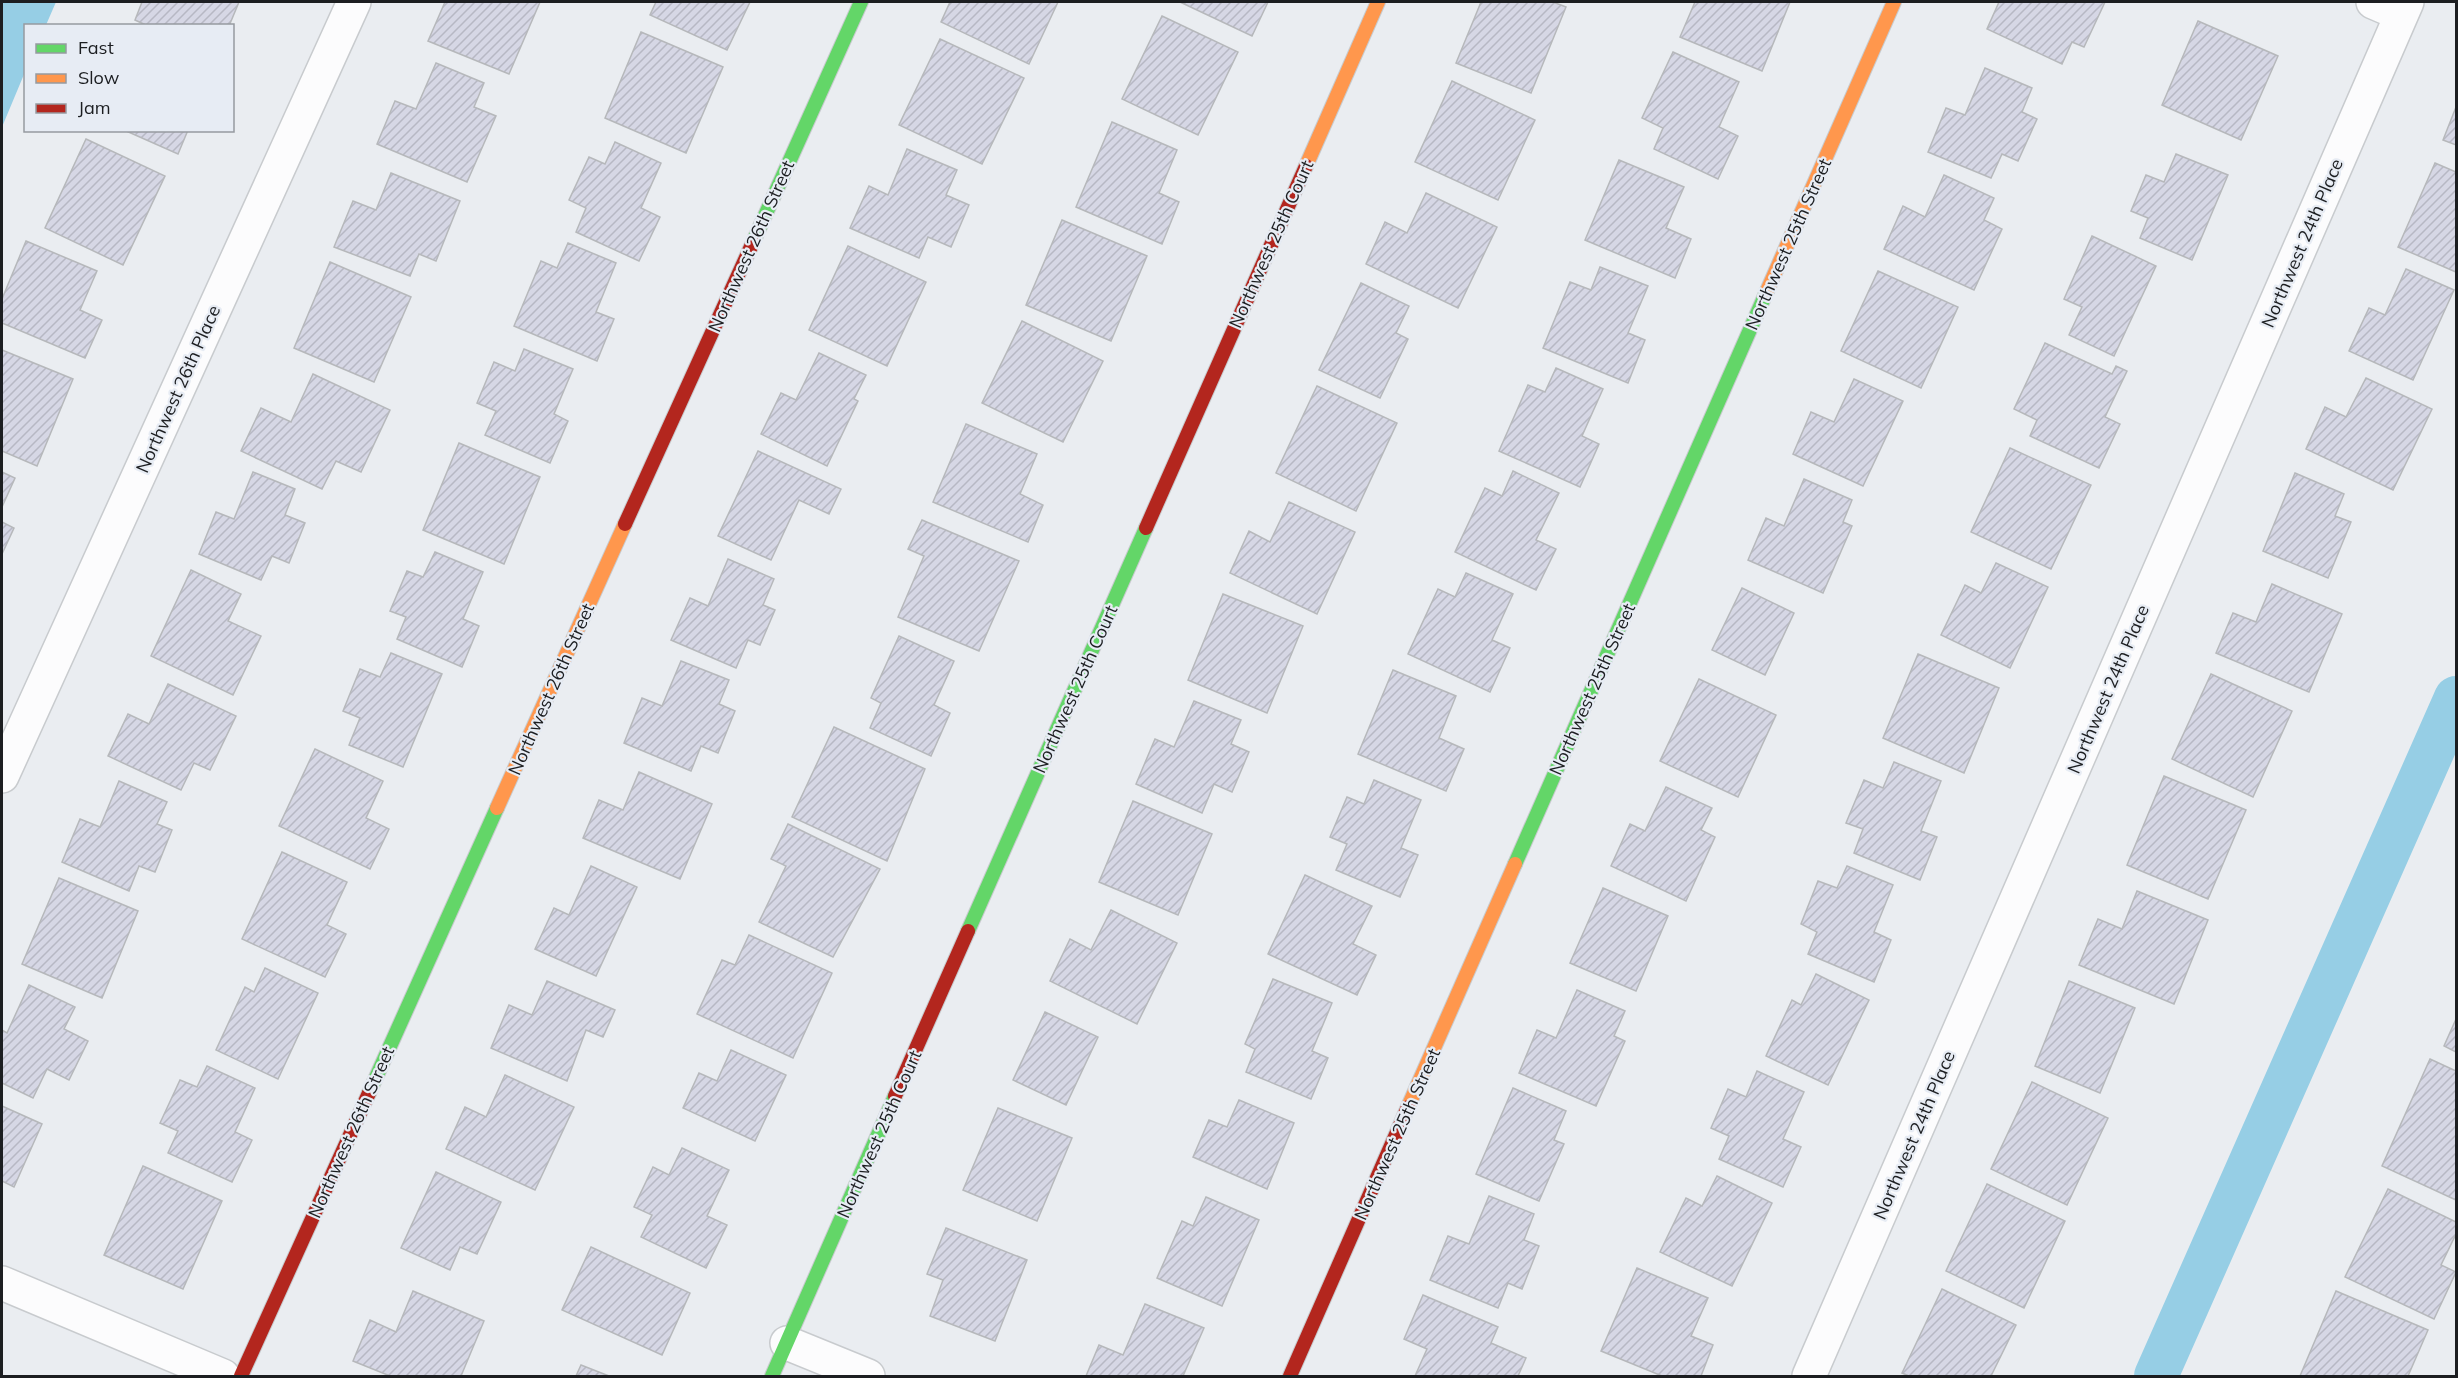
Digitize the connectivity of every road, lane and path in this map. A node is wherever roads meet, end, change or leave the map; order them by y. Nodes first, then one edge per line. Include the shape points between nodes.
1 (354, 2) edge
2 (861, 2) edge
3 (1378, 2) edge
4 (1894, 2) edge
5 (2394, 6) edge
6 (2, 776) edge
7 (2, 1283) edge
8 (787, 1342) junction
9 (223, 1377) edge
10 (241, 1377) edge
11 (772, 1377) edge
12 (868, 1377) edge
13 (1290, 1377) edge
14 (1809, 1377) edge

1 - 6 street, Northwest 26th Place
2 - 10 street, Northwest 26th Street
3 - 8 street, Northwest 25th Court
4 - 13 street, Northwest 25th Street
5 - 14 street, Northwest 24th Place
7 - 9 street
8 - 11 street, Northwest 25th Court
8 - 12 street

